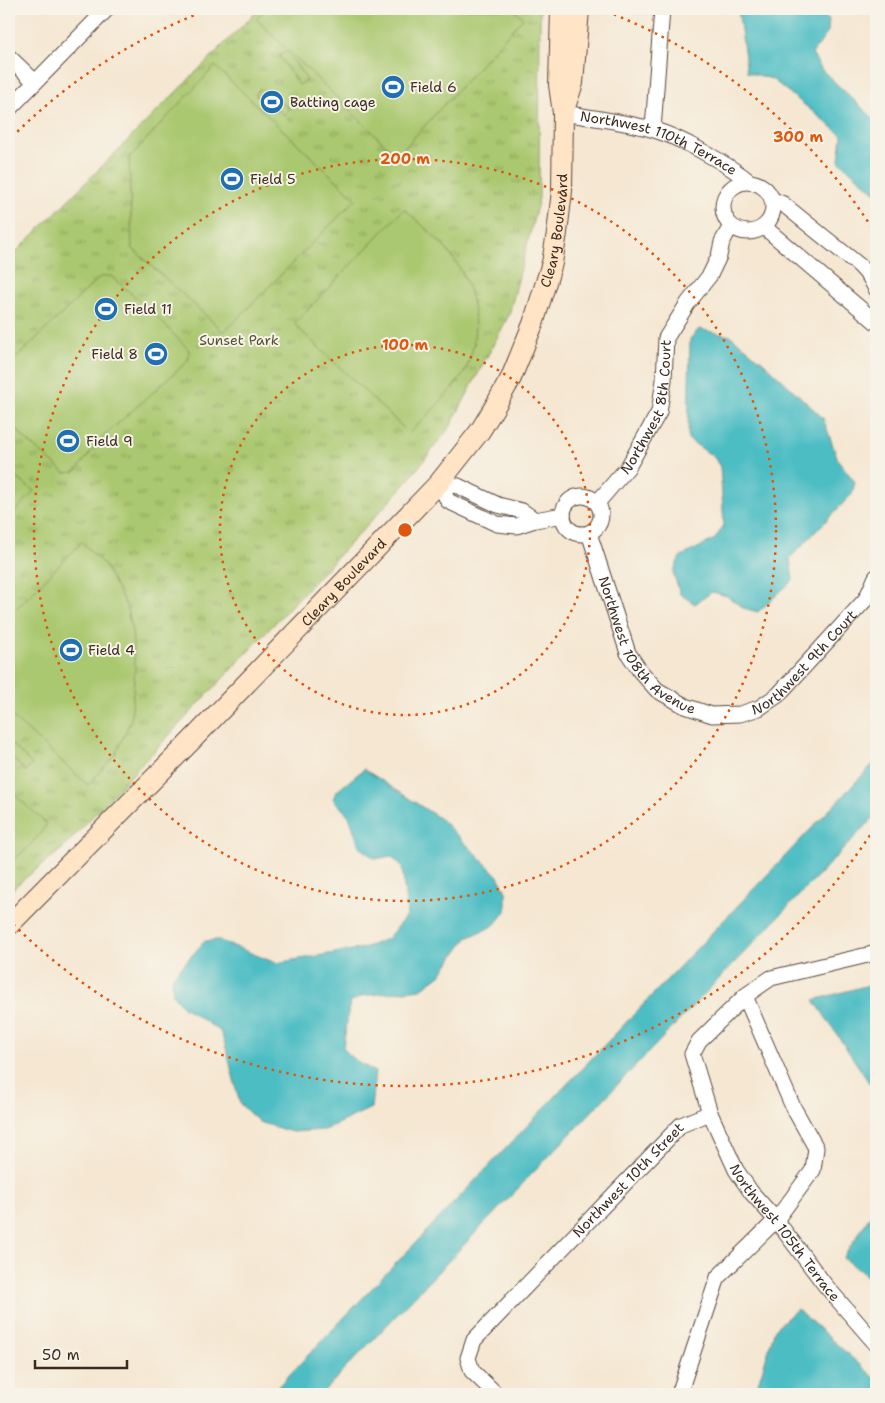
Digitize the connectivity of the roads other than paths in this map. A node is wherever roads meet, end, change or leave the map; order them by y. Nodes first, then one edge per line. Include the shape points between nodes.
1 (107, 9) edge
2 (562, 9) edge
3 (579, 9) edge
4 (662, 9) edge
5 (9, 57) edge
6 (35, 82) junction
7 (9, 110) edge
8 (563, 113) junction
9 (653, 129) junction
10 (750, 182) junction
11 (773, 200) junction
12 (731, 226) junction
13 (764, 227) junction
14 (876, 289) edge
15 (876, 322) edge
16 (439, 483) junction
17 (597, 503) junction
18 (563, 515) junction
19 (589, 533) junction
20 (876, 577) edge
21 (740, 714) joint
22 (9, 925) edge
23 (876, 953) edge
24 (746, 996) junction
25 (710, 1113) junction
26 (776, 1220) junction
27 (876, 1344) edge
28 (496, 1394) edge
29 (679, 1394) edge

1 - 6 street
2 - 8 street, Cleary Boulevard via 559,85
3 - 8 street, Cleary Boulevard via 573,83
4 - 9 street
5 - 6 street
6 - 7 street
8 - 9 street, Northwest 110th Terrace
8 - 16 street, Cleary Boulevard via 558,233 534,324 494,408
9 - 10 street, Northwest 110th Terrace via 681,141
10 - 11 street via 764,187
10 - 12 street via 735,186 725,197 724,212
11 - 13 street via 772,215
11 - 14 street via 783,204 860,266
12 - 13 street via 747,232
12 - 17 street, Northwest 8th Court via 710,275 666,338 659,412 628,468
13 - 15 street
16 - 18 street via 448,501 497,524 517,526
16 - 22 street, Cleary Boulevard
17 - 18 street via 587,497 574,498 567,503
17 - 19 street via 600,522
18 - 19 street via 570,530
19 - 21 street, Northwest 108th Avenue via 628,653 640,671 657,690 685,706 712,715
20 - 21 street, Northwest 9th Court via 866,599 778,694 759,708
23 - 24 street via 771,978
24 - 25 street via 699,1041 692,1054
24 - 26 street via 793,1107 816,1148 813,1170
25 - 26 street, Northwest 105th Terrace via 736,1170
25 - 28 street, Northwest 10th Street via 681,1125 474,1340 468,1358 472,1370
26 - 27 street, Northwest 105th Terrace via 825,1285
26 - 29 street via 718,1276

